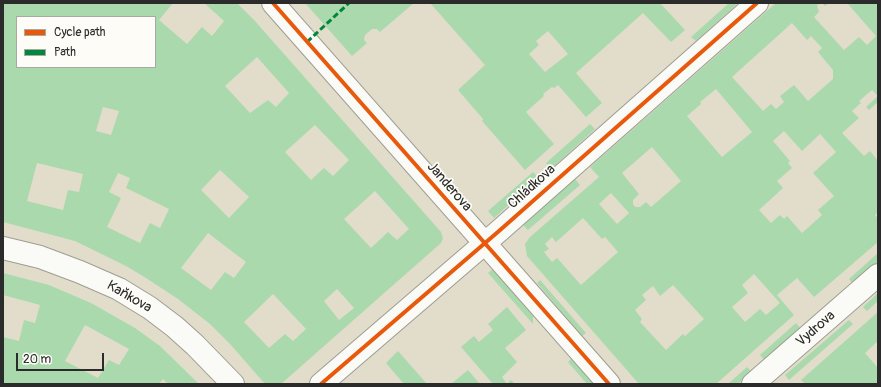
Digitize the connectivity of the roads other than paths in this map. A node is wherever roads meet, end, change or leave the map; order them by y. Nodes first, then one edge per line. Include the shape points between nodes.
1 (273, 3) edge
2 (756, 3) edge
3 (484, 243) junction
4 (3, 248) edge
5 (878, 275) edge
6 (232, 384) edge
7 (321, 384) edge
8 (610, 384) edge
9 (754, 384) edge

1 - 3 street, Janderova
2 - 3 street, Chládkova
3 - 7 street, Chládkova
3 - 8 street, Janderova
4 - 6 street, Kaňkova via 80,272 118,289 150,308 195,345
5 - 9 street, Vydrova

